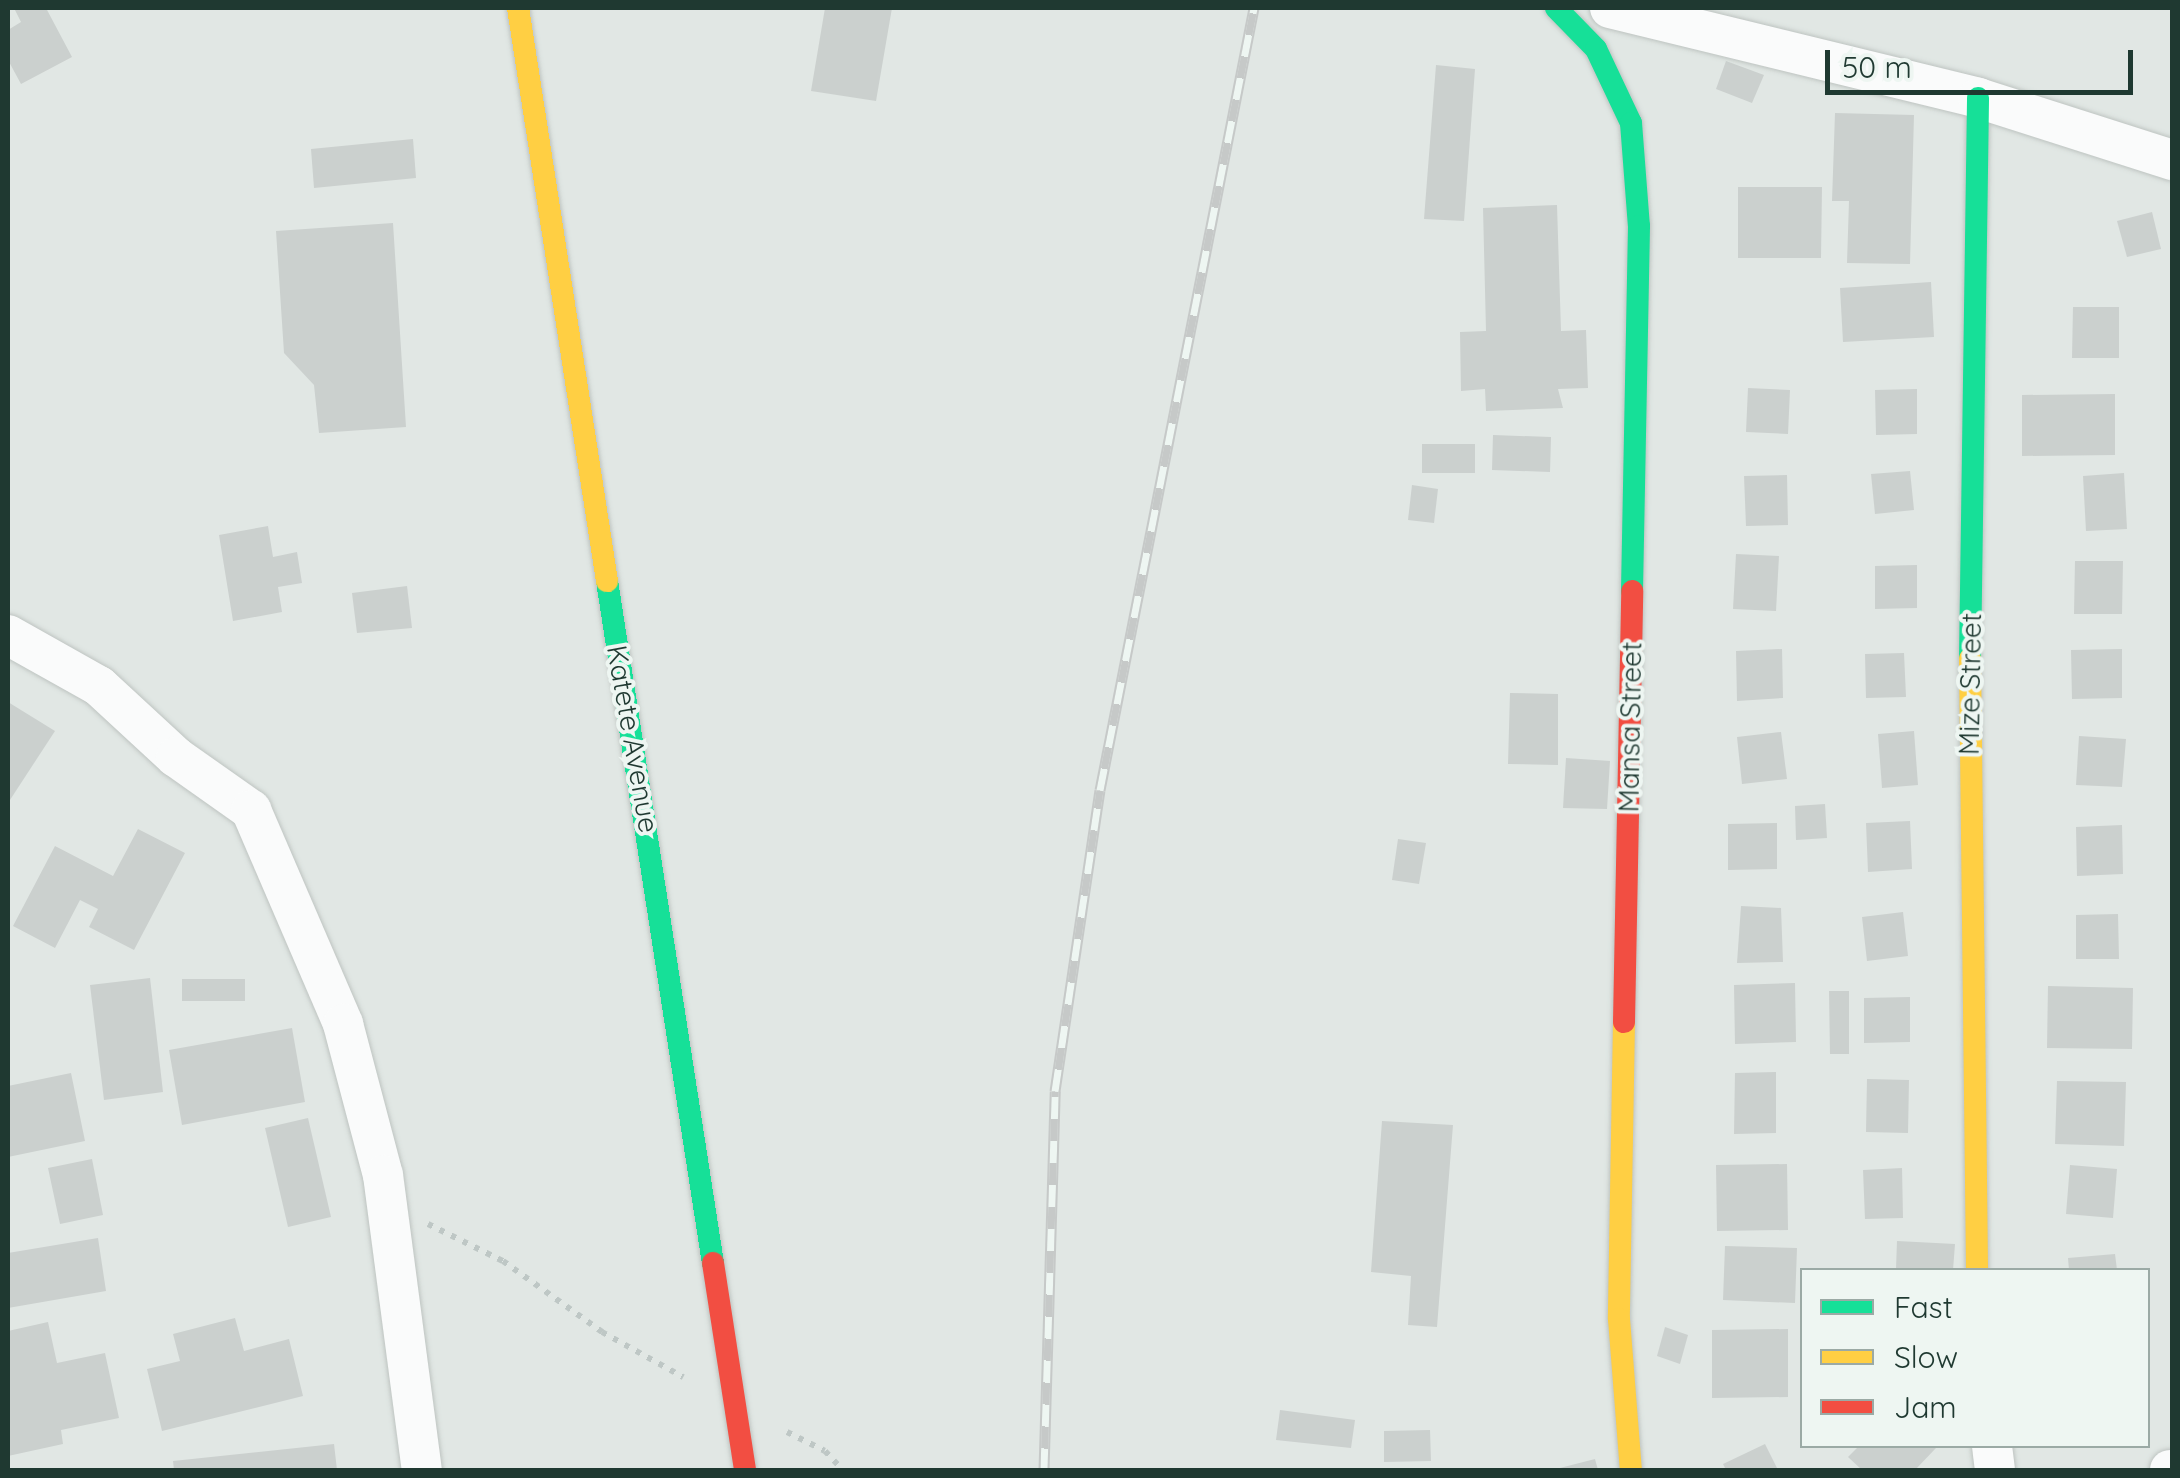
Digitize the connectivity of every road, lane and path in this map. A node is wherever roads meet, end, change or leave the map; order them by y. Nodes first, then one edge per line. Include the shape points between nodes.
1 (518, 8) edge
2 (1556, 8) edge
3 (1610, 8) edge
4 (1978, 98) junction
5 (2172, 160) edge
6 (8, 636) edge
7 (387, 1203) junction
8 (1977, 1268) edge
9 (734, 1405) junction
10 (422, 1470) edge
11 (745, 1470) edge
12 (1631, 1470) edge

1 - 9 street, Katete Avenue
2 - 12 street, Mansa Street via 1596,50 1631,123 1639,226 1619,1319
3 - 4 street
4 - 5 street
4 - 8 street, Mize Street via 1969,763
6 - 7 street via 99,686 176,757 251,810 342,1024
7 - 9 path via 504,1261 602,1332
7 - 10 street
9 - 11 street, Katete Avenue

